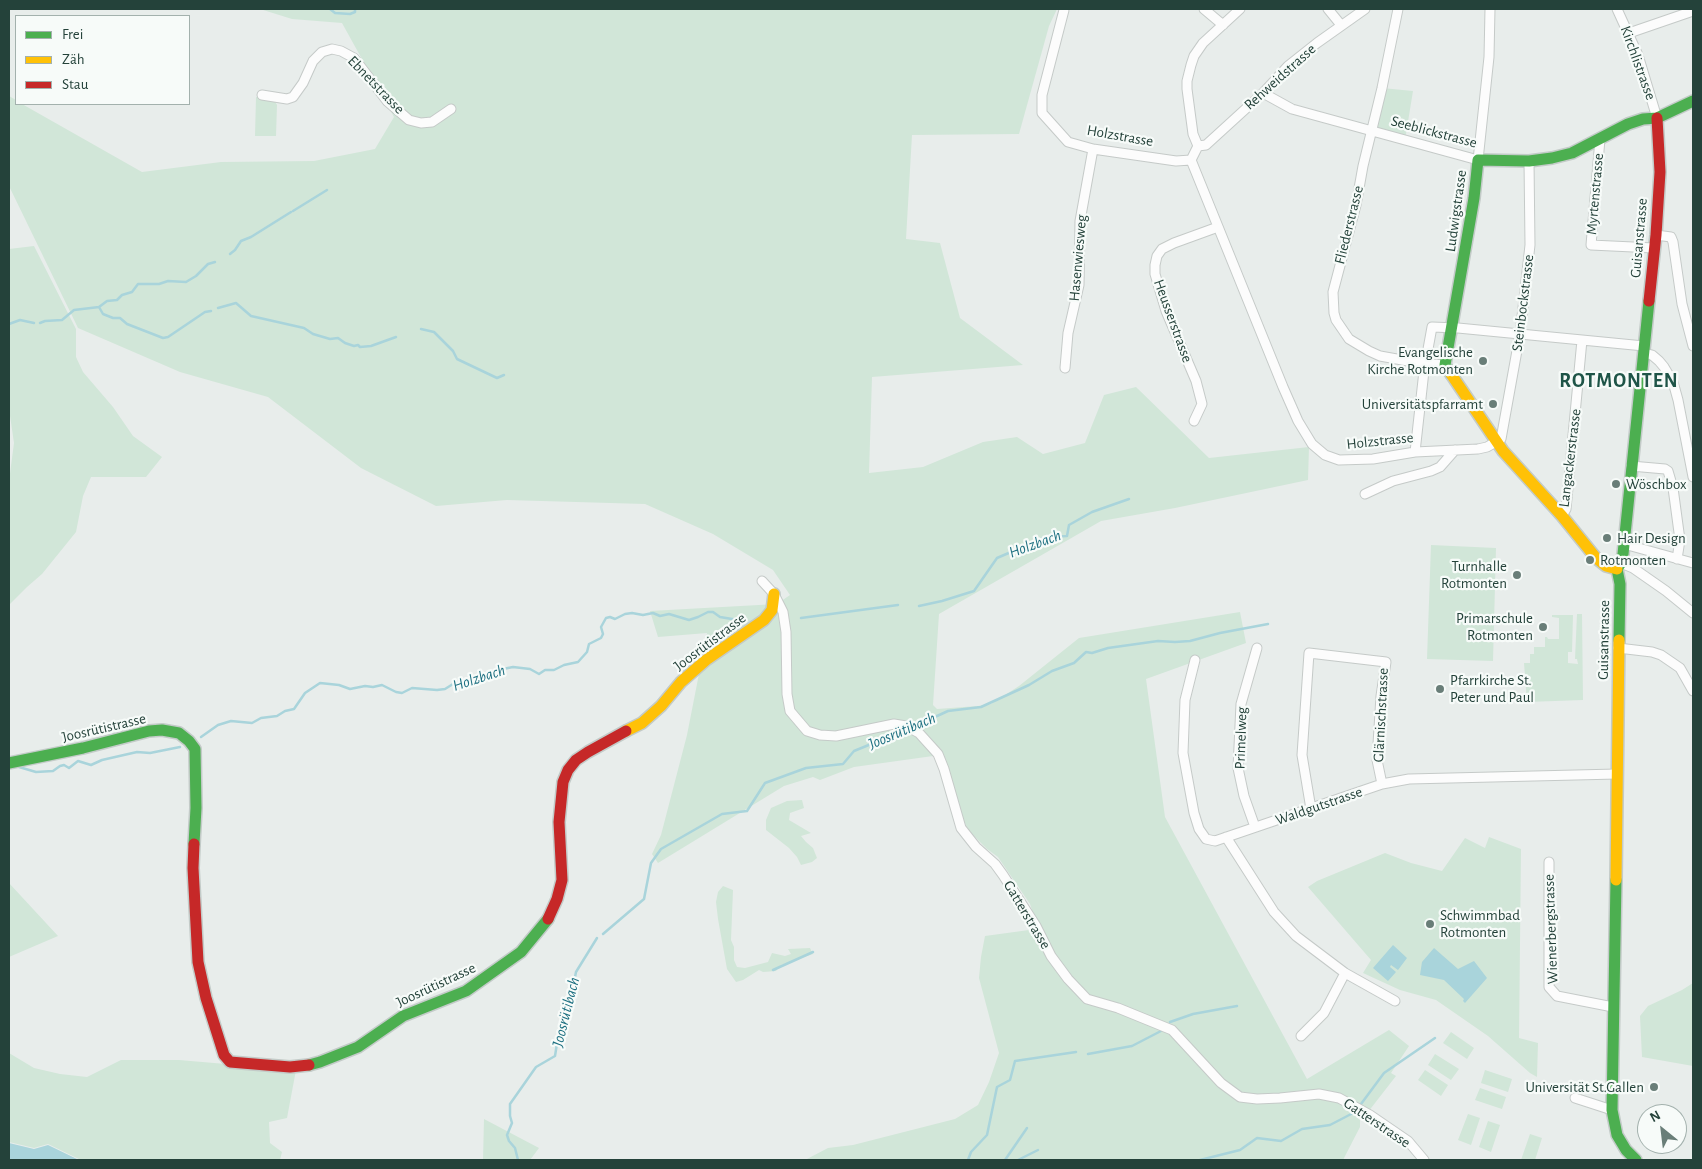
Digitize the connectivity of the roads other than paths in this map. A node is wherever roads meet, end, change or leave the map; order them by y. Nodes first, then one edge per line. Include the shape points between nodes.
1 (1204, 9) edge
2 (1240, 9) edge
3 (1328, 9) edge
4 (1365, 9) edge
5 (1398, 9) edge
6 (1490, 9) edge
7 (1618, 9) edge
8 (1064, 10) edge
9 (1693, 10) edge
10 (1222, 25) junction
11 (1341, 26) junction
12 (1629, 34) junction
13 (1263, 93) junction
14 (262, 95) dead end
15 (1693, 101) edge
16 (451, 109) dead end
17 (1657, 118) junction
18 (1372, 131) junction
19 (1600, 139) junction
20 (1198, 146) junction
21 (1093, 149) junction
22 (1191, 160) junction
23 (1478, 160) junction
24 (1530, 161) junction
25 (1218, 227) junction
26 (1656, 235) junction
27 (1654, 248) junction
28 (1452, 327) junction
29 (1520, 334) junction
30 (1582, 340) junction
31 (1693, 346) edge
32 (1644, 349) junction
33 (1425, 363) junction
34 (1445, 365) junction
35 (1065, 368) dead end
36 (1194, 421) dead end
37 (1498, 442) junction
38 (1455, 450) junction
39 (1415, 452) junction
40 (1631, 466) junction
41 (1693, 477) edge
42 (1365, 494) dead end
43 (1562, 516) junction
44 (1624, 544) junction
45 (1677, 559) junction
46 (1693, 563) edge
47 (1619, 566) junction
48 (762, 581) dead end
49 (774, 594) junction
50 (1693, 613) edge
51 (1257, 648) dead end
52 (1618, 648) junction
53 (1195, 660) dead end
54 (1693, 691) edge
55 (9, 764) edge
56 (1617, 774) junction
57 (1382, 784) junction
58 (1312, 809) junction
59 (1255, 827) junction
60 (1226, 837) junction
61 (1549, 862) dead end
62 (1345, 973) junction
63 (1395, 1001) dead end
64 (1613, 1007) junction
65 (1301, 1036) dead end
66 (1575, 1098) dead end
67 (1612, 1110) junction
68 (1424, 1160) edge
69 (1636, 1160) edge

1 - 10 street
2 - 10 street
3 - 11 street
4 - 11 street, Rehweidstrasse
5 - 18 street, Fliederstrasse
6 - 23 street, Ludwigstrasse via 1489,57
7 - 12 street, Kirchlistrasse
8 - 21 street, Holzstrasse via 1042,95 1042,113 1068,142
9 - 12 street
10 - 20 street via 1194,56 1188,74 1193,134
11 - 13 street, Rehweidstrasse via 1288,66
12 - 17 street, Kirchlistrasse
13 - 18 street, Seeblickstrasse via 1292,109
13 - 20 street, Rehweidstrasse via 1206,145
14 - 16 street, Ebnetstrasse via 287,99 293,96 313,61 322,52 332,49 354,58 387,100 409,120 432,122
15 - 17 street, Seeblickstrasse
17 - 19 street, Seeblickstrasse via 1628,124
17 - 26 street, Guisanstrasse via 1660,172
18 - 23 street, Seeblickstrasse
18 - 33 street, Fliederstrasse via 1333,292 1334,312 1342,330 1359,346 1380,356
19 - 24 street, Seeblickstrasse via 1572,153
19 - 27 street, Myrtenstrasse via 1591,245
20 - 22 street
21 - 22 street, Holzstrasse via 1176,161
21 - 35 street, Hasenwiesweg via 1080,221 1079,285 1068,333
22 - 25 street, Holzstrasse
23 - 24 street, Seeblickstrasse
23 - 28 street, Ludwigstrasse
24 - 29 street, Steinbockstrasse via 1530,245
25 - 36 street, Heusserstrasse via 1174,243 1156,256 1155,274 1166,312 1196,381 1202,404
25 - 39 street, Holzstrasse via 1283,387 1312,444 1325,455 1339,460
26 - 27 street, Guisanstrasse
26 - 31 street via 1671,237 1673,242 1682,304
27 - 32 street, Guisanstrasse
28 - 29 street
28 - 33 street via 1432,327
28 - 34 street, Ludwigstrasse
29 - 30 street
29 - 37 street, Steinbockstrasse via 1503,436
30 - 32 street
30 - 43 street, Langackerstrasse via 1566,509
32 - 40 street, Guisanstrasse
32 - 41 street via 1664,367 1673,382
33 - 34 street, Fliederstrasse
33 - 39 street
34 - 37 street
37 - 38 street, Holzstrasse via 1487,447
37 - 43 street
38 - 39 street, Holzstrasse
38 - 42 street via 1440,467 1393,481
40 - 44 street, Guisanstrasse
40 - 45 street via 1668,471 1680,540
43 - 47 street via 1603,564
44 - 45 street
44 - 47 street, Guisanstrasse
45 - 46 street
47 - 50 street via 1633,568
47 - 52 street, Guisanstrasse
48 - 49 street, Gatterstrasse
49 - 55 street, Joosrütistrasse via 772,610 764,620 706,660 642,723 588,752 568,770 562,782 559,822 562,880 557,899 545,923 520,952 466,991 404,1016 358,1047 303,1066 230,1062 224,1055 198,962 193,868 195,749 189,741 179,733 149,731
49 - 68 street, Gatterstrasse via 783,612 786,632 790,711 807,731 820,736 836,736 894,724 919,733 938,754 961,828 999,869 1036,926 1051,956 1088,999 1172,1030 1221,1083 1240,1097 1257,1099 1319,1094 1339,1098 1408,1141
51 - 59 street, Primelweg via 1241,704 1238,768
52 - 54 street via 1662,655 1680,668
52 - 56 street, Guisanstrasse
53 - 60 street, Waldgutstrasse via 1185,700 1183,753 1199,830 1206,839 1215,841
56 - 57 street, Waldgutstrasse via 1408,779
56 - 64 street, Guisanstrasse
57 - 58 street, Waldgutstrasse
57 - 58 street, Glärnischstrasse via 1377,760 1386,662 1308,653 1302,755
58 - 59 street, Waldgutstrasse
59 - 60 street, Waldgutstrasse
60 - 62 street via 1274,912 1296,936
61 - 64 street, Wienerbergstrasse via 1549,987 1557,996
62 - 63 street
62 - 65 street via 1324,1013
64 - 67 street, Guisanstrasse
66 - 67 street
67 - 69 street, Guisanstrasse via 1617,1135

